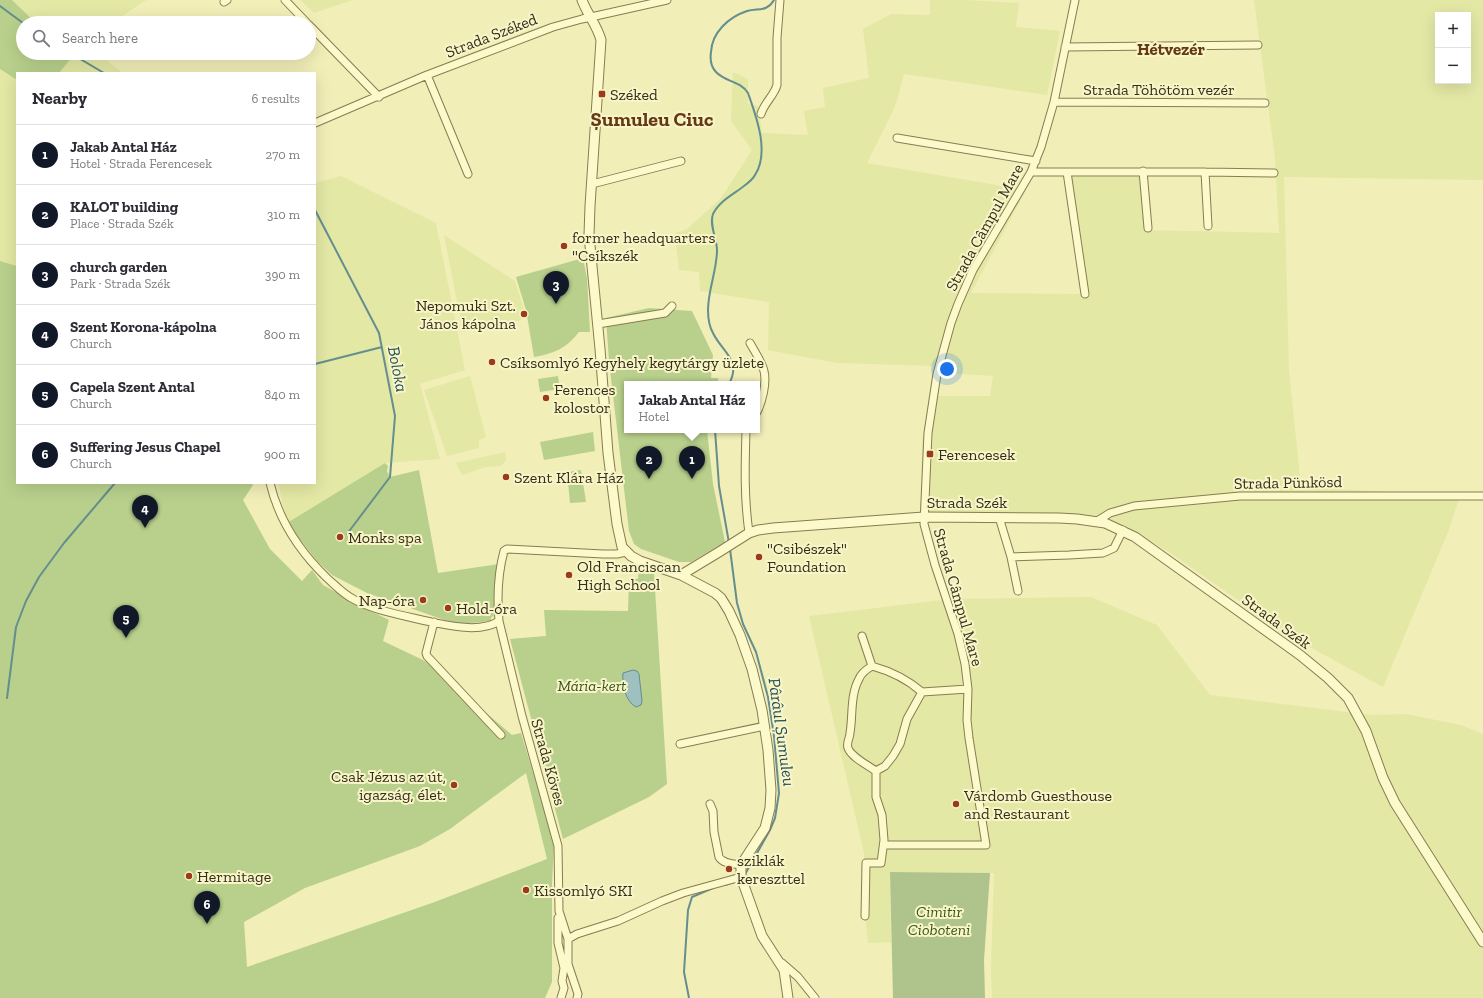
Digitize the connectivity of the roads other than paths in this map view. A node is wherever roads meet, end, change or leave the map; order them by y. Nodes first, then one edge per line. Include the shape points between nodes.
1 (285, 0) edge
2 (582, 0) edge
3 (667, 0) edge
4 (780, 0) edge
5 (1075, 0) edge
6 (300, 16) edge
7 (589, 17) junction
8 (316, 32) edge
9 (1258, 45) dead end
10 (1065, 47) junction
11 (427, 75) junction
12 (378, 97) junction
13 (1054, 102) junction
14 (1265, 103) dead end
15 (761, 114) dead end
16 (316, 123) edge
17 (897, 138) dead end
18 (681, 161) dead end
19 (1036, 161) junction
20 (1143, 171) junction
21 (1031, 172) junction
22 (1067, 172) junction
23 (1205, 172) junction
24 (1274, 173) dead end
25 (468, 174) dead end
26 (592, 184) junction
27 (1208, 226) dead end
28 (1148, 228) dead end
29 (1085, 294) dead end
30 (672, 306) dead end
31 (598, 324) junction
32 (750, 343) dead end
33 (760, 403) edge
34 (746, 433) edge
35 (270, 484) edge
36 (1483, 496) edge
37 (924, 517) junction
38 (999, 517) junction
39 (1097, 521) junction
40 (1122, 530) junction
41 (749, 533) junction
42 (626, 552) junction
43 (1010, 557) junction
44 (681, 575) junction
45 (1018, 591) dead end
46 (499, 621) junction
47 (434, 622) junction
48 (862, 636) dead end
49 (872, 666) junction
50 (968, 690) junction
51 (922, 692) junction
52 (765, 726) junction
53 (501, 735) dead end
54 (680, 744) dead end
55 (876, 771) junction
56 (710, 804) dead end
57 (884, 845) junction
58 (741, 865) junction
59 (742, 879) junction
60 (559, 911) junction
61 (865, 916) dead end
62 (568, 939) junction
63 (1483, 942) edge
64 (779, 960) junction
65 (572, 979) junction
66 (562, 981) junction
67 (561, 998) edge
68 (577, 998) edge
69 (788, 998) edge
70 (815, 998) edge

1 - 6 street
2 - 7 street
3 - 7 street, Strada Széked
4 - 15 street via 777,85
5 - 10 street, Strada Câmpul Mare
7 - 11 street, Strada Széked via 546,30
7 - 26 street via 597,26 601,40
8 - 12 street
9 - 10 street
10 - 13 street, Strada Câmpul Mare
11 - 12 street, Strada Széked
11 - 25 street
12 - 16 street, Strada Széked
13 - 14 street, Strada Töhötöm vezér
13 - 19 street, Strada Câmpul Mare
17 - 19 street
18 - 26 street
19 - 21 street, Strada Câmpul Mare
20 - 22 street
20 - 23 street
20 - 28 street
21 - 22 street
21 - 37 street, Strada Câmpul Mare via 973,270 951,323 932,402
22 - 29 street
23 - 24 street
23 - 27 street
26 - 31 street via 590,235
30 - 31 street via 665,312
31 - 42 street via 612,488 622,547
32 - 33 street via 764,370
34 - 41 street via 744,485
35 - 47 street via 277,507 292,538 340,591 365,604
36 - 39 street, Strada Pünkösd via 1240,496 1134,506 1120,509
37 - 38 street, Strada Szék
37 - 41 street, Strada Szék via 773,528
37 - 50 street, Strada Câmpul Mare via 935,565 958,634
38 - 39 street, Strada Szék
38 - 43 street
39 - 40 street, Strada Szék
40 - 43 street via 1114,548 1103,552
40 - 63 street, Strada Szék via 1291,649 1348,698 1366,731 1395,803
41 - 44 street, Strada Szék
42 - 44 street via 640,561
42 - 46 street, Strada Köves via 603,554 507,549 504,551 500,572
43 - 45 street
44 - 52 street via 715,593 729,611 752,669
46 - 47 street via 490,626 480,627 457,627
46 - 60 street, Strada Köves via 558,846
47 - 53 street via 426,653
48 - 49 street
49 - 51 street via 912,683
49 - 55 street via 858,679 847,745 853,755
50 - 51 street
50 - 57 street, Strada Câmpul Mare via 969,738 986,845
51 - 55 street via 907,718 900,744 885,766
52 - 54 street
52 - 58 street via 770,768 770,808 765,828
55 - 57 street via 876,797 882,815
56 - 58 street via 719,857 728,863
57 - 61 street via 881,863 866,863
58 - 59 street
59 - 62 street via 669,898 618,921
59 - 64 street via 762,936
60 - 62 street, Strada Köves
60 - 66 street, Strada Köves via 558,943 564,968
62 - 65 street, Strada Köves via 568,964
64 - 69 street via 785,974
64 - 70 street via 798,977
65 - 66 street
65 - 68 street, Strada Köves
66 - 67 street, Strada Köves via 564,988

